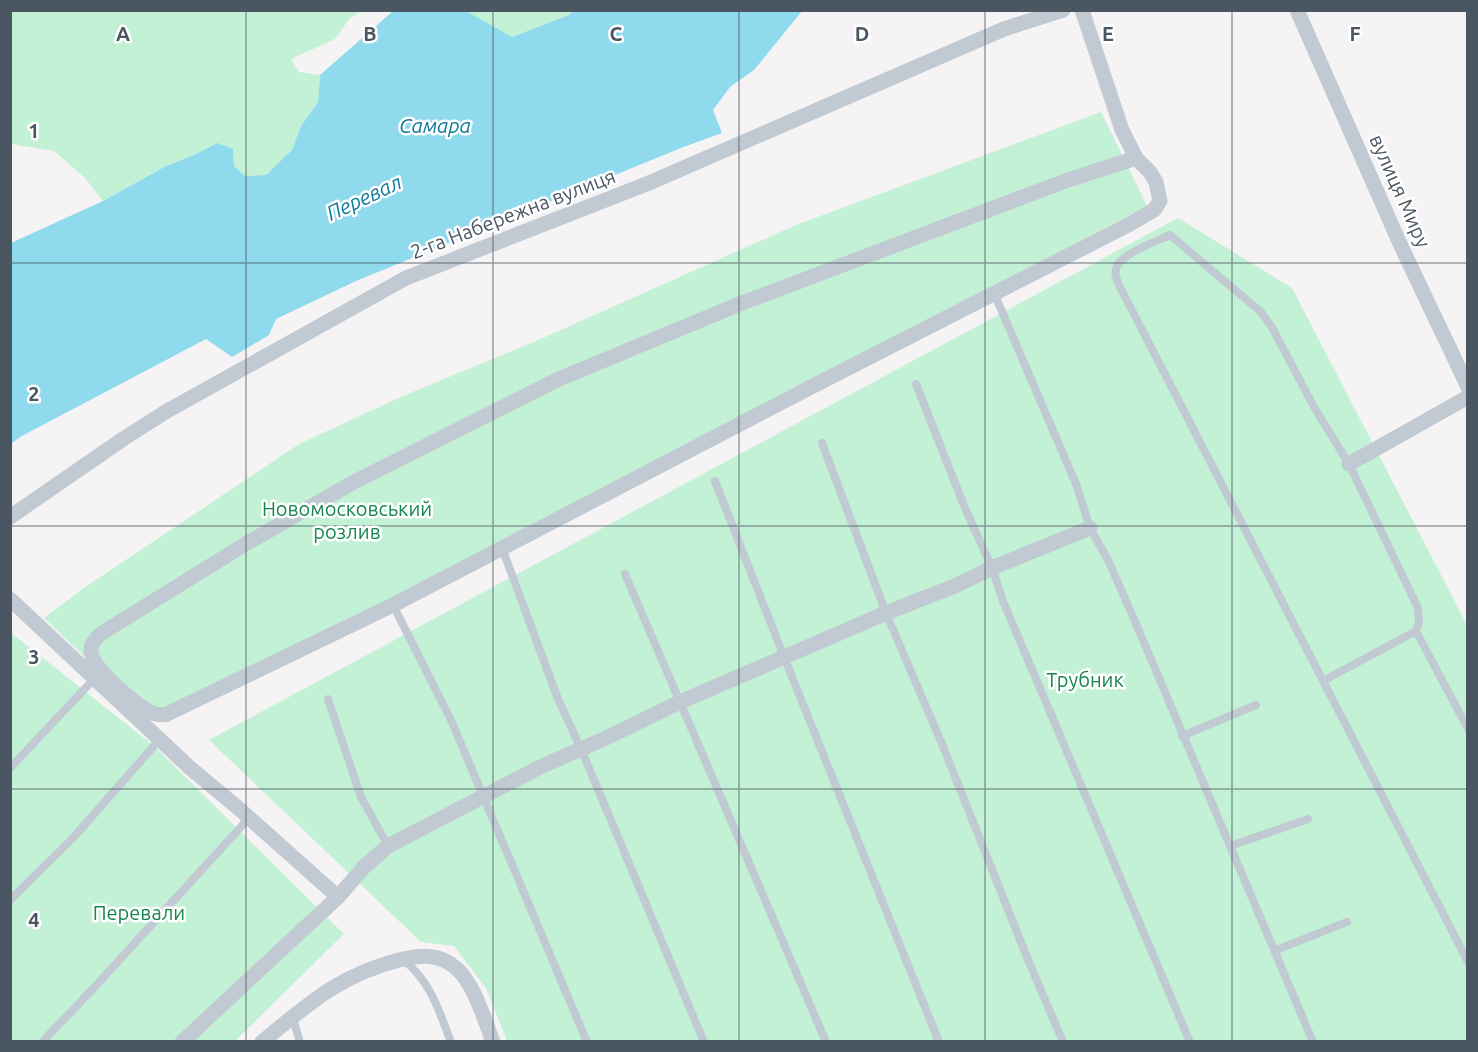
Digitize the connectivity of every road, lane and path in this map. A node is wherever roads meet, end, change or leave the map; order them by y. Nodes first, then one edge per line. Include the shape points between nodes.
1 (1063, 10) edge
2 (1082, 10) edge
3 (1297, 10) edge
4 (1136, 158) junction
5 (994, 293) junction
6 (916, 384) dead end
7 (1467, 387) edge
8 (1467, 397) edge
9 (822, 443) dead end
10 (1349, 464) junction
11 (716, 481) dead end
12 (10, 517) edge
13 (1090, 528) junction
14 (502, 548) junction
15 (992, 568) junction
16 (626, 574) dead end
17 (10, 598) edge
18 (393, 604) junction
19 (886, 613) junction
20 (1416, 631) junction
21 (784, 657) junction
22 (94, 679) junction
23 (1323, 681) junction
24 (328, 699) dead end
25 (680, 702) junction
26 (1256, 705) dead end
27 (1467, 729) edge
28 (1182, 736) junction
29 (160, 739) junction
30 (581, 748) junction
31 (10, 768) edge
32 (483, 796) junction
33 (249, 818) junction
34 (1308, 819) dead end
35 (388, 846) junction
36 (1230, 846) junction
37 (338, 897) junction
38 (10, 900) edge
39 (1347, 922) dead end
40 (1276, 950) junction
41 (403, 959) junction
42 (1467, 963) edge
43 (292, 1016) junction
44 (42, 1041) edge
45 (182, 1041) edge
46 (262, 1041) edge
47 (300, 1041) edge
48 (451, 1041) edge
49 (493, 1041) edge
50 (587, 1041) edge
51 (704, 1041) edge
52 (826, 1041) edge
53 (939, 1041) edge
54 (1064, 1041) edge
55 (1190, 1041) edge
56 (1313, 1041) edge

1 - 12 street, 2-га Набережна вулиця via 1004,28 649,183 406,278 167,411
2 - 4 street via 1122,130
3 - 7 street, вулиця Миру
4 - 5 street via 1156,182 1158,206
4 - 18 street via 752,299 560,379 354,482 102,633 90,649 100,670 140,705 165,715
5 - 13 lane via 1076,484
5 - 14 street
6 - 15 lane
8 - 10 street
9 - 19 lane
10 - 20 lane via 1418,608
10 - 23 lane via 1261,312 1170,235 1119,262 1115,275 1119,285
11 - 21 lane
13 - 15 street
13 - 28 lane via 1108,560
14 - 18 street
14 - 30 lane via 558,699
15 - 19 street
15 - 55 lane via 1007,612
16 - 25 lane
17 - 22 street
18 - 32 lane via 451,720
19 - 21 street
19 - 54 lane
20 - 23 lane
20 - 27 lane
21 - 25 street
21 - 53 lane
22 - 29 street
22 - 31 lane
23 - 42 lane
24 - 35 lane via 361,797
25 - 30 street
25 - 52 lane
26 - 28 lane
28 - 36 lane
29 - 33 street
29 - 38 lane via 73,838
30 - 32 street
30 - 51 lane
32 - 35 street
32 - 50 lane
33 - 37 street
33 - 44 lane
34 - 36 lane
35 - 37 street
36 - 40 lane
37 - 45 street
39 - 40 lane
40 - 56 lane
41 - 43 street via 346,979
41 - 48 lane via 420,974 433,996
41 - 49 street via 425,955 441,958 457,968 470,986
43 - 46 street
43 - 47 lane

